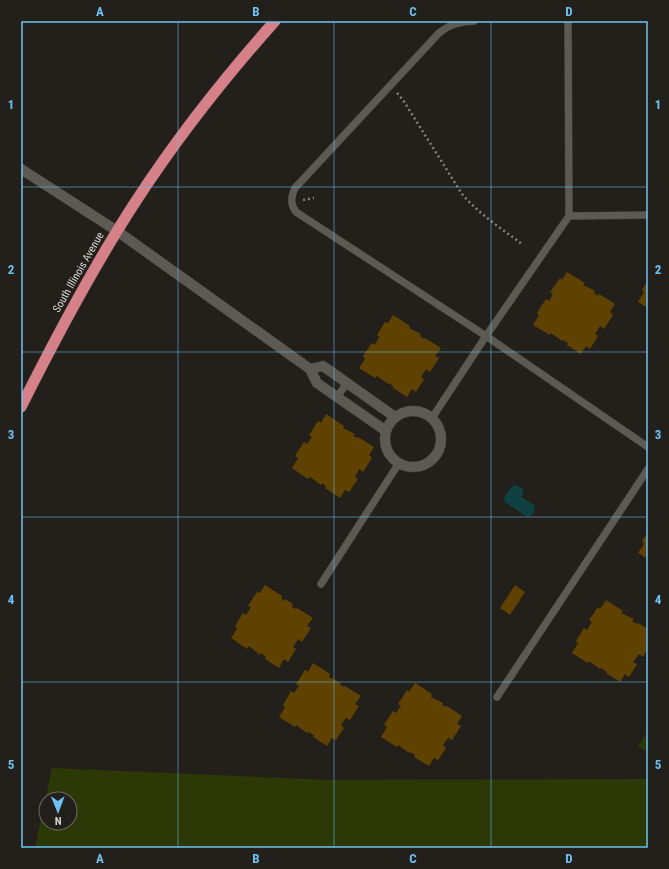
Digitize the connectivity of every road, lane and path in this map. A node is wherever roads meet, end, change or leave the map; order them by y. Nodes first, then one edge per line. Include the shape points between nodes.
1 (275, 21) edge
2 (474, 21) edge
3 (568, 21) edge
4 (403, 100) dead end
5 (21, 169) edge
6 (648, 215) edge
7 (569, 216) junction
8 (117, 231) junction
9 (522, 244) dead end
10 (486, 336) junction
11 (310, 369) junction
12 (347, 383) junction
13 (337, 397) junction
14 (21, 407) edge
15 (395, 417) junction
16 (432, 418) junction
17 (386, 431) junction
18 (648, 447) edge
19 (399, 463) junction
20 (648, 470) edge
21 (321, 584) dead end
22 (497, 697) dead end

1 - 8 highway via 205,104
2 - 10 lane via 454,24 439,33 295,188 292,202 296,212
3 - 7 lane
4 - 9 path via 462,194
5 - 8 street, South Illinois Avenue
6 - 7 lane
7 - 10 lane
8 - 11 street
8 - 14 highway, South Illinois Avenue via 48,353
10 - 16 lane
10 - 18 lane
11 - 12 street via 323,366
11 - 13 street via 317,383
12 - 13 lane
12 - 15 street
13 - 17 street
15 - 16 street via 413,411
15 - 17 street
16 - 19 street via 441,436 437,454 422,466 412,467
17 - 19 street via 387,450 392,459
19 - 21 lane
20 - 22 lane

